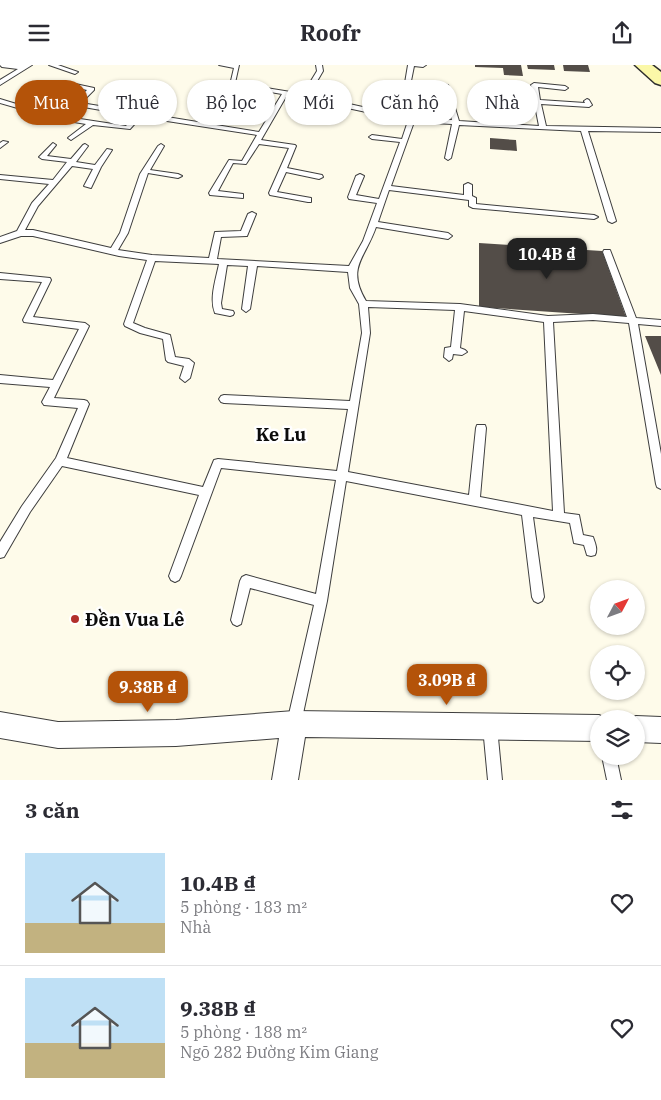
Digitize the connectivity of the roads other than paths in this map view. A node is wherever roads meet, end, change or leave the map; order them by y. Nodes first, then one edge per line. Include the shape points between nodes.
1 (2, 65) edge
2 (52, 65) edge
3 (222, 65) edge
4 (319, 65) edge
5 (413, 65) edge
6 (423, 65) edge
7 (643, 65) edge
8 (238, 66) edge
9 (26, 67) edge
10 (75, 72) dead end
11 (315, 80) edge
12 (409, 80) edge
13 (661, 80) edge
14 (0, 83) edge
15 (538, 85) edge
16 (565, 87) dead end
17 (285, 92) edge
18 (285, 94) edge
19 (0, 101) edge
20 (587, 101) dead end
21 (538, 102) joint
22 (15, 106) edge
23 (177, 121) edge
24 (88, 122) edge
25 (457, 122) edge
26 (93, 123) junction
27 (98, 124) edge
28 (107, 125) edge
29 (130, 125) edge
30 (410, 125) edge
31 (455, 125) edge
32 (543, 128) junction
33 (584, 129) junction
34 (661, 130) edge
35 (261, 134) junction
36 (372, 137) dead end
37 (71, 138) dead end
38 (405, 141) junction
39 (256, 142) junction
40 (53, 145) dead end
41 (85, 146) dead end
42 (161, 146) dead end
43 (109, 150) dead end
44 (448, 158) dead end
45 (72, 162) junction
46 (97, 167) junction
47 (284, 169) junction
48 (146, 171) junction
49 (178, 176) dead end
50 (360, 176) dead end
51 (0, 177) edge
52 (319, 177) dead end
53 (55, 182) junction
54 (468, 185) dead end
55 (88, 186) dead end
56 (388, 187) junction
57 (240, 196) dead end
58 (468, 198) junction
59 (308, 200) dead end
60 (382, 202) junction
61 (252, 214) dead end
62 (594, 217) dead end
63 (612, 221) dead end
64 (374, 223) junction
65 (20, 233) junction
66 (448, 237) dead end
67 (0, 240) edge
68 (114, 251) junction
69 (607, 252) dead end
70 (152, 258) junction
71 (212, 261) junction
72 (223, 262) junction
73 (253, 263) junction
74 (352, 269) junction
75 (0, 275) edge
76 (363, 304) junction
77 (460, 307) junction
78 (246, 309) dead end
79 (230, 313) dead end
80 (548, 319) junction
81 (633, 322) junction
82 (661, 323) edge
83 (455, 353) dead end
84 (186, 378) dead end
85 (0, 379) edge
86 (54, 384) junction
87 (224, 399) dead end
88 (353, 405) junction
89 (481, 427) dead end
90 (60, 461) junction
91 (342, 475) junction
92 (661, 484) edge
93 (206, 492) junction
94 (474, 501) junction
95 (527, 511) junction
96 (559, 517) junction
97 (591, 551) dead end
98 (0, 553) edge
99 (176, 576) dead end
100 (538, 597) dead end
101 (321, 601) junction
102 (237, 619) dead end
103 (0, 725) edge
104 (294, 725) junction
105 (490, 727) junction
106 (590, 728) edge
107 (645, 729) edge
108 (661, 730) edge
109 (611, 765) edge
110 (285, 780) edge
111 (495, 780) edge
112 (614, 780) edge

1 - 9 lane
2 - 10 lane
3 - 8 lane
4 - 11 lane via 320,71
5 - 6 lane
5 - 12 lane
7 - 13 main road
8 - 17 lane via 232,83
9 - 14 lane
15 - 16 lane
18 - 35 lane
19 - 22 lane
20 - 21 lane via 589,105
21 - 32 lane
23 - 35 lane
24 - 26 lane
25 - 32 lane
26 - 27 lane
26 - 37 lane
28 - 29 lane via 128,128
30 - 38 lane
31 - 44 lane
32 - 33 lane
33 - 34 lane
33 - 63 lane
35 - 39 lane
36 - 38 lane
38 - 56 lane
39 - 47 lane via 293,147
39 - 57 lane via 244,163 231,161 213,193
40 - 45 lane via 42,157
41 - 45 lane
42 - 48 lane
43 - 46 lane
45 - 46 lane
45 - 53 lane
46 - 55 lane
47 - 52 lane
47 - 59 lane via 273,193
48 - 49 lane
48 - 68 lane via 124,233
50 - 60 lane via 352,197
51 - 53 lane
53 - 65 lane via 35,205
54 - 58 lane
56 - 58 lane
56 - 60 lane
58 - 62 lane via 472,199 473,205
60 - 64 lane
61 - 71 lane via 244,235 218,234
64 - 66 lane
64 - 74 lane
65 - 67 lane
65 - 68 lane via 46,235
68 - 70 lane
69 - 81 lane
70 - 71 lane
70 - 84 lane via 128,325 167,337 171,360 189,363
71 - 72 lane
72 - 73 lane
72 - 79 lane via 218,311
73 - 74 lane
73 - 78 lane
74 - 76 lane via 354,288
75 - 86 lane via 46,281 27,320 85,326
76 - 77 lane
76 - 88 lane via 366,333
77 - 80 lane
77 - 83 lane
80 - 81 lane via 593,317
80 - 96 lane
81 - 82 lane
81 - 92 lane
85 - 86 lane
86 - 90 lane via 47,402 84,404
87 - 88 lane
88 - 91 lane
89 - 94 lane
90 - 93 lane
90 - 98 lane
91 - 93 lane via 218,463
91 - 94 lane
91 - 101 lane
93 - 99 lane
94 - 95 lane
95 - 96 lane
95 - 100 lane
96 - 97 lane via 575,519 578,539 590,541
101 - 102 lane via 246,581
101 - 104 lane
103 - 104 street via 58,735 176,733
104 - 105 street
104 - 110 street
105 - 106 street
105 - 111 lane
107 - 108 street
109 - 112 lane

